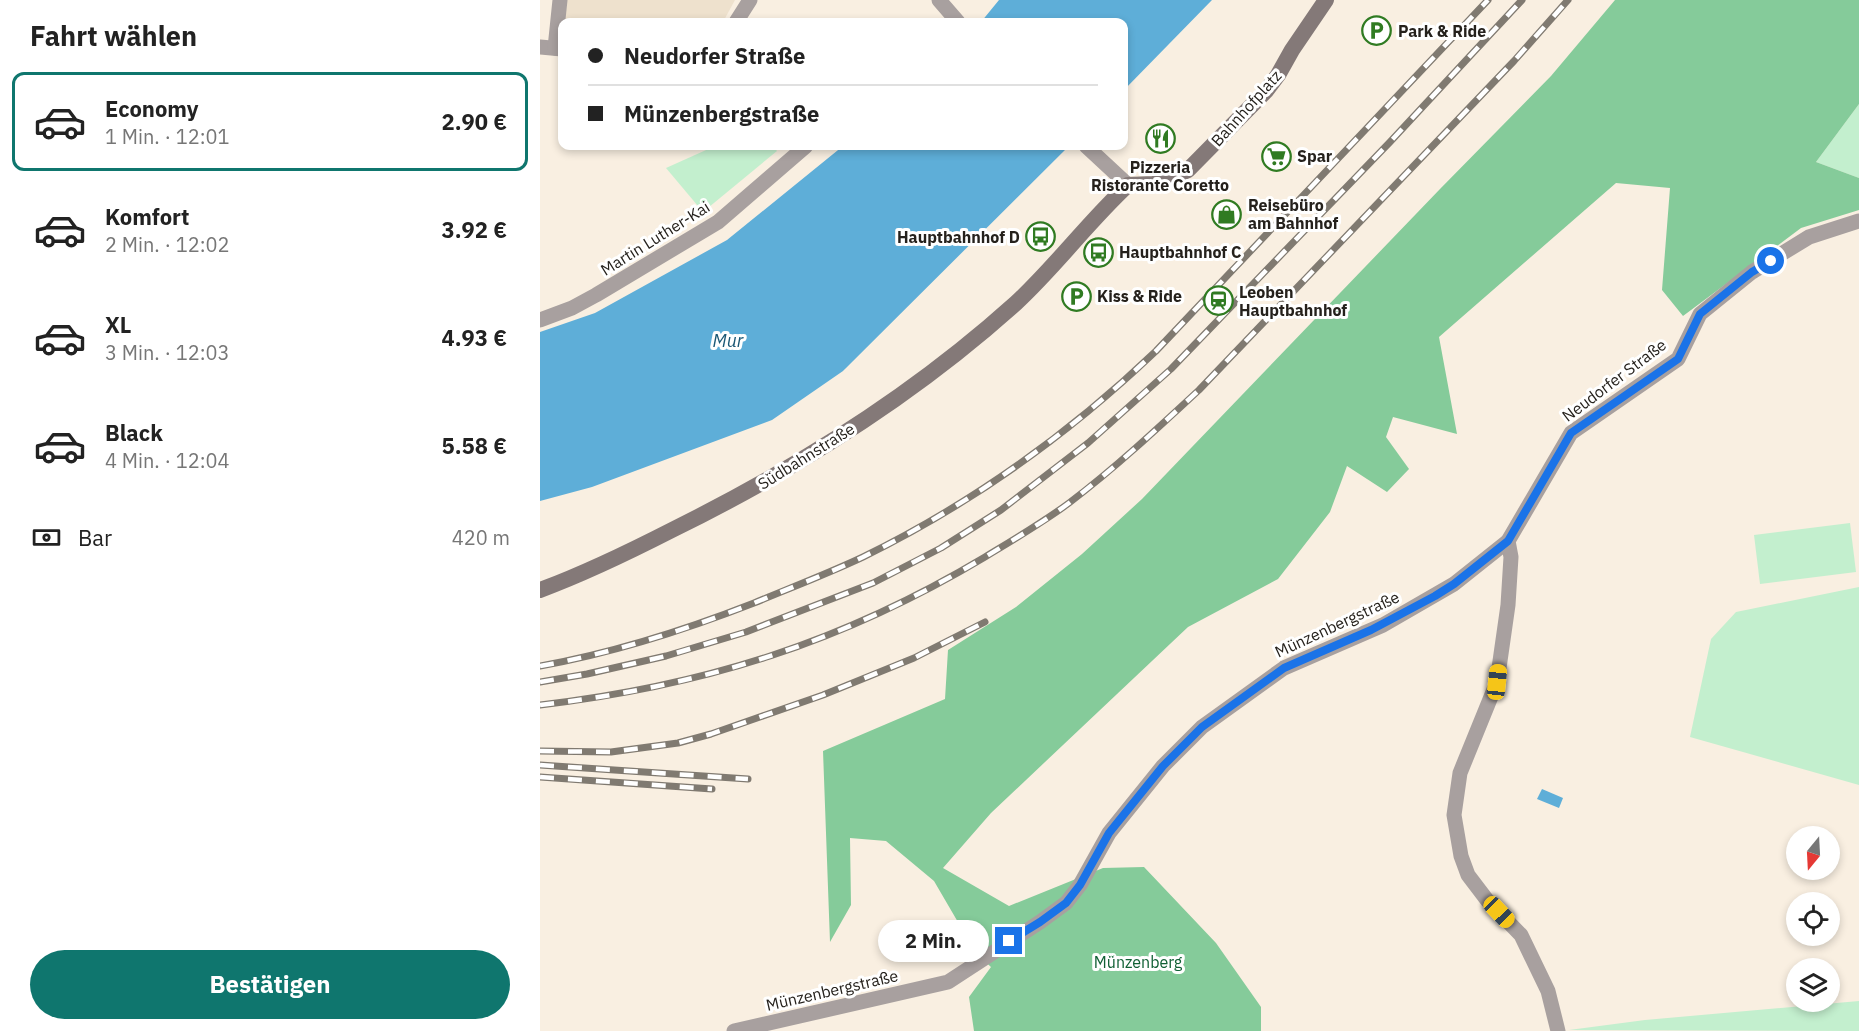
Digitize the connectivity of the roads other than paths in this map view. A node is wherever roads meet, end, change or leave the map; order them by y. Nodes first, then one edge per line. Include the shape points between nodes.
1 (560, 0) edge
2 (750, 0) edge
3 (939, 0) edge
4 (1326, 0) edge
5 (739, 18) edge
6 (951, 18) edge
7 (553, 48) edge
8 (1090, 150) edge
9 (788, 151) edge
10 (1128, 185) junction
11 (1859, 221) edge
12 (540, 320) edge
13 (1508, 541) junction
14 (540, 590) edge
15 (734, 1031) edge
16 (1558, 1031) edge

1 - 7 street
2 - 5 street
3 - 6 street
4 - 10 main road, Bahnhofplatz via 1266,91 1188,170 1154,184
8 - 10 street
9 - 12 street, Martin Luther-Kai via 718,222 596,295
10 - 14 main road, Südbahnstraße via 1044,278 904,393 778,475 634,550
11 - 13 street, Neudorfer Straße via 1809,237 1752,272 1700,314 1678,359 1571,433
13 - 15 street, Münzenbergstraße via 1435,596 1377,628 1284,668 1202,727 1163,766 1109,833 1066,903 948,982
13 - 16 street via 1509,596 1497,682 1460,773 1454,815 1468,875 1521,935 1548,991

